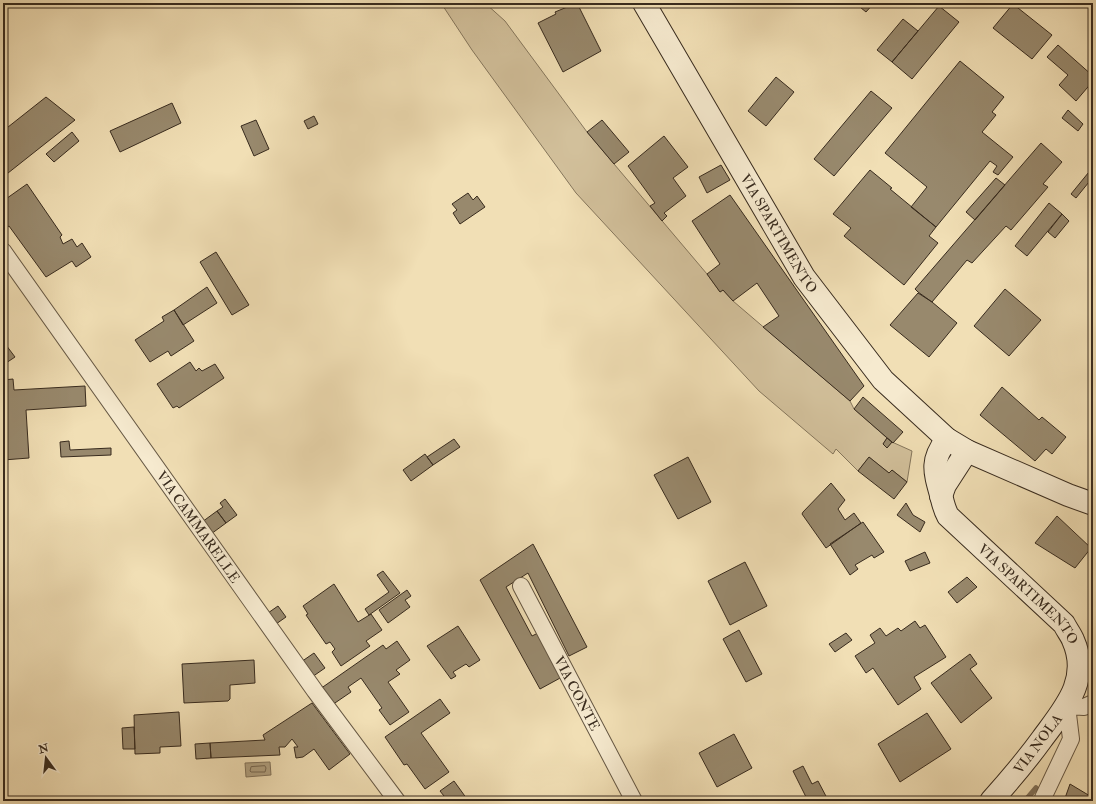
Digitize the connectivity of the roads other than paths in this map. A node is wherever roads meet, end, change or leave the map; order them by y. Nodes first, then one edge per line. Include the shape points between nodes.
1 (644, 3) edge
2 (3, 251) edge
3 (947, 439) junction
4 (967, 451) junction
5 (941, 496) junction
6 (1093, 504) edge
7 (521, 586) dead end
8 (1093, 703) edge
9 (1067, 706) junction
10 (396, 801) edge
11 (634, 801) edge
12 (992, 801) edge
13 (1043, 801) edge

1 - 3 street, VIA SPARTIMENTO via 804,278 883,380
2 - 10 street, VIA CAMMARELLE
3 - 4 street, VIA SPARTIMENTO
3 - 5 street, VIA SPARTIMENTO via 938,450 935,460 935,473
4 - 5 street via 945,485
4 - 6 street, VIA SPARTIMENTO
5 - 9 street, VIA SPARTIMENTO via 948,516 1064,624 1078,655 1075,690
7 - 11 street, VIA CONTE
8 - 9 street, VIA NOLA via 1084,707
9 - 12 street, VIA NOLA via 1013,778
9 - 13 street via 1071,739

